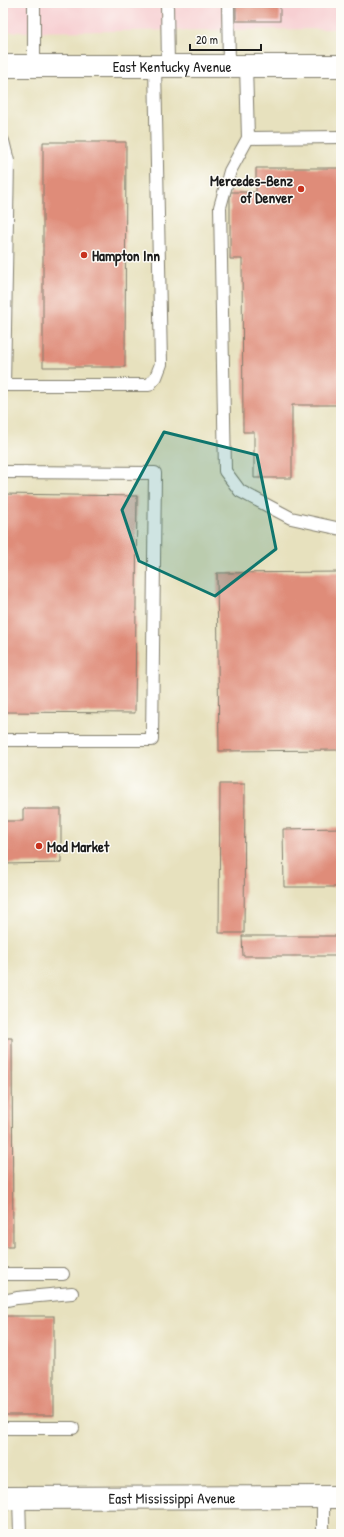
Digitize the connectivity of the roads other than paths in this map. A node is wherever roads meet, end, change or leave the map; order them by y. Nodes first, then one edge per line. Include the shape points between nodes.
1 (34, 3) edge
2 (167, 3) edge
3 (228, 3) edge
4 (3, 66) edge
5 (34, 66) junction
6 (161, 66) junction
7 (237, 66) junction
8 (341, 66) edge
9 (341, 137) edge
10 (248, 138) junction
11 (3, 141) edge
12 (4, 385) edge
13 (3, 472) edge
14 (341, 529) edge
15 (3, 740) edge
16 (3, 1274) edge
17 (63, 1274) dead end
18 (72, 1293) dead end
19 (3, 1301) edge
20 (3, 1428) edge
21 (73, 1428) dead end
22 (11, 1497) edge
23 (332, 1497) edge
24 (20, 1534) edge
25 (323, 1534) edge

1 - 5 lane
2 - 6 lane
3 - 7 lane
4 - 5 street, East Kentucky Avenue
5 - 6 street, East Kentucky Avenue
6 - 7 street, East Kentucky Avenue
6 - 12 lane via 161,364 156,377 149,385
7 - 8 street, East Kentucky Avenue
7 - 10 lane
9 - 10 lane
10 - 14 lane via 230,171 220,207 225,471 240,491 291,518
11 - 12 lane via 8,161
13 - 15 lane via 155,473 152,740
16 - 17 lane
18 - 19 lane
20 - 21 lane
22 - 23 street, East Mississippi Avenue
22 - 24 lane
23 - 25 lane

